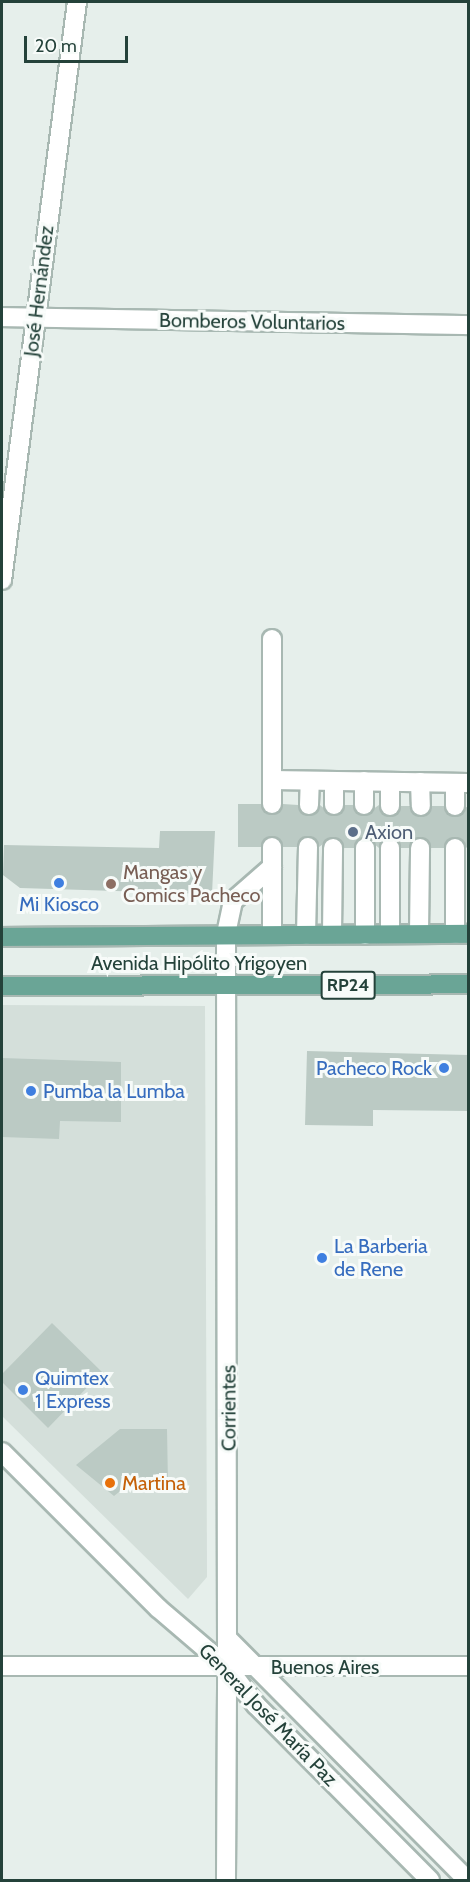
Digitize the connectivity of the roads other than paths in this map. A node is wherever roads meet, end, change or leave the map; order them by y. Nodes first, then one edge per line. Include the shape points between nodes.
1 (76, 2) edge
2 (2, 317) edge
3 (36, 318) junction
4 (468, 325) edge
5 (2, 580) edge
6 (272, 639) dead end
7 (272, 780) junction
8 (310, 781) junction
9 (334, 781) junction
10 (364, 781) junction
11 (390, 782) junction
12 (420, 782) junction
13 (462, 783) edge
14 (272, 804) dead end
15 (309, 805) dead end
16 (334, 805) dead end
17 (364, 805) dead end
18 (390, 806) dead end
19 (421, 806) dead end
20 (455, 806) dead end
21 (272, 846) dead end
22 (308, 847) dead end
23 (333, 848) dead end
24 (365, 848) dead end
25 (390, 848) dead end
26 (420, 848) dead end
27 (460, 858) edge
28 (272, 867) junction
29 (226, 934) junction
30 (272, 934) junction
31 (306, 934) junction
32 (333, 934) junction
33 (365, 934) junction
34 (390, 934) junction
35 (419, 934) junction
36 (462, 934) edge
37 (2, 937) edge
38 (468, 984) edge
39 (227, 985) junction
40 (2, 986) edge
41 (2, 1452) edge
42 (230, 1641) junction
43 (2, 1666) edge
44 (468, 1666) edge
45 (227, 1667) junction
46 (254, 1667) junction
47 (226, 1881) edge
48 (430, 1881) edge
49 (467, 1881) edge

1 - 3 street, José Hernández
2 - 3 street, Bomberos Voluntarios
3 - 4 street, Bomberos Voluntarios
3 - 5 street, José Hernández
6 - 7 street
7 - 8 street
7 - 14 street
8 - 9 street
8 - 15 street
9 - 10 street
9 - 16 street
10 - 11 street
10 - 17 street
11 - 12 street
11 - 18 street
12 - 13 street
12 - 19 street
13 - 20 street
21 - 28 street
22 - 31 street
23 - 32 street
24 - 33 street
25 - 34 street
26 - 35 street
27 - 36 street
28 - 29 street, Corrientes via 233,901
28 - 30 street
29 - 30 main road, Avenida Hipólito Yrigoyen
29 - 37 main road, Avenida Hipólito Yrigoyen
29 - 39 street, Corrientes
30 - 31 main road, Avenida Hipólito Yrigoyen
31 - 32 main road, Avenida Hipólito Yrigoyen
32 - 33 main road, Avenida Hipólito Yrigoyen
33 - 34 main road, Avenida Hipólito Yrigoyen
34 - 35 main road, Avenida Hipólito Yrigoyen
35 - 36 main road, Avenida Hipólito Yrigoyen
38 - 39 main road, Avenida Hipólito Yrigoyen / RP24
39 - 40 main road, Avenida Hipólito Yrigoyen / RP24
39 - 42 street, Corrientes
41 - 45 street, General José María Paz via 158,1608
42 - 45 street, Corrientes
42 - 46 street, General José María Paz
43 - 45 street, Buenos Aires
44 - 46 street, Buenos Aires
45 - 46 street, Buenos Aires
45 - 47 street, Corrientes
45 - 48 street, General José María Paz via 256,1705
46 - 49 street, General José María Paz

